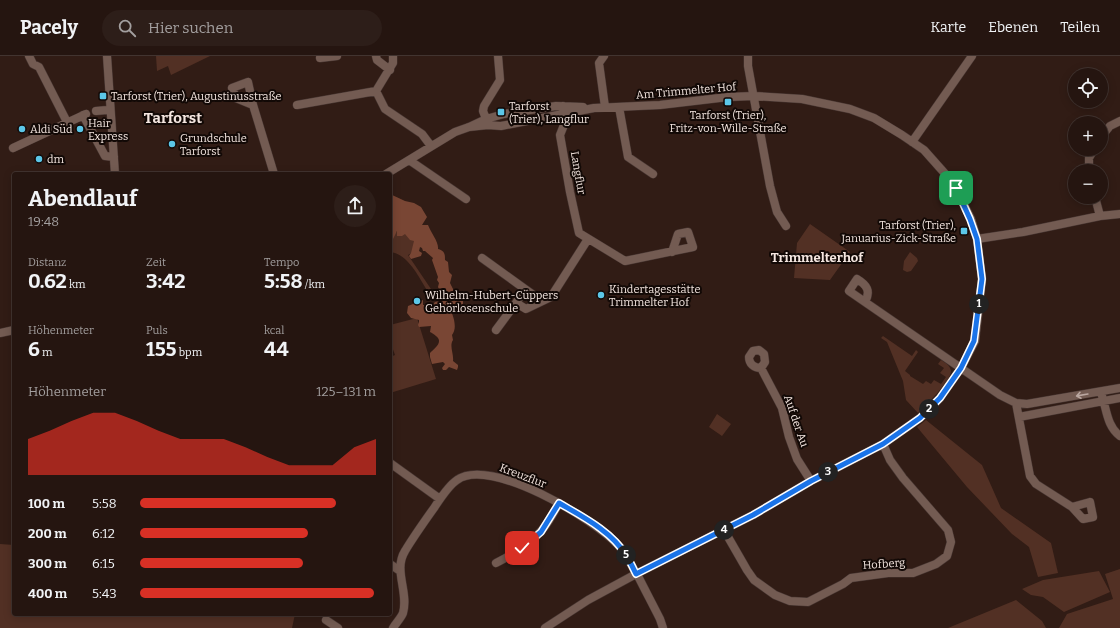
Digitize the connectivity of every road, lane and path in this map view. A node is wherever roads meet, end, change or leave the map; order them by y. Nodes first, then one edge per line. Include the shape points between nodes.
1 (28, 56) edge
2 (107, 56) edge
3 (337, 56) edge
4 (376, 56) edge
5 (393, 56) edge
6 (498, 56) edge
7 (604, 56) edge
8 (748, 56) edge
9 (972, 56) edge
10 (320, 58) dead end
11 (390, 70) junction
12 (376, 92) junction
13 (754, 96) junction
14 (253, 105) dead end
15 (296, 105) dead end
16 (604, 107) junction
17 (619, 107) junction
18 (107, 110) dead end
19 (564, 110) junction
20 (96, 111) dead end
21 (1120, 120) edge
22 (67, 122) junction
23 (487, 122) junction
24 (1108, 128) edge
25 (912, 142) junction
26 (431, 146) junction
27 (14, 148) dead end
28 (114, 157) junction
29 (409, 160) junction
30 (115, 172) edge
31 (273, 172) edge
32 (389, 172) edge
33 (653, 174) dead end
34 (466, 199) dead end
35 (1097, 204) edge
36 (1120, 214) edge
37 (1100, 216) junction
38 (786, 226) dead end
39 (588, 239) junction
40 (977, 239) junction
41 (672, 252) dead end
42 (482, 258) dead end
43 (525, 289) junction
44 (542, 301) junction
45 (865, 302) dead end
46 (516, 303) junction
47 (12, 330) edge
48 (496, 330) dead end
49 (0, 333) edge
50 (761, 368) dead end
51 (961, 368) junction
52 (1120, 388) edge
53 (1100, 392) junction
54 (1120, 398) edge
55 (1103, 401) junction
56 (1016, 403) junction
57 (1019, 417) junction
58 (1120, 436) edge
59 (883, 444) junction
60 (392, 464) edge
61 (811, 481) junction
62 (440, 499) junction
63 (559, 503) junction
64 (1072, 507) dead end
65 (724, 530) junction
66 (496, 563) dead end
67 (392, 565) edge
68 (400, 571) junction
69 (636, 574) junction
70 (326, 620) dead end
71 (338, 628) edge
72 (393, 628) edge
73 (544, 628) edge
74 (663, 628) edge

1 - 22 street via 33,64 39,67
2 - 28 street
3 - 10 street
4 - 11 street via 377,60
5 - 11 street
6 - 23 street via 500,80 484,106
7 - 16 street via 599,63
8 - 13 street
9 - 25 street
11 - 12 street
12 - 15 street
12 - 26 street via 385,109 422,134
13 - 17 street, Am Trimmelter Hof
13 - 25 street, Am Trimmelter Hof via 802,99 850,109 889,126
13 - 38 street via 770,186 777,212
14 - 31 street
16 - 17 street, Am Trimmelter Hof
16 - 19 street, Am Trimmelter Hof
17 - 33 street via 628,157
18 - 20 street
19 - 23 street, Am Trimmelter Hof via 556,106 504,114
19 - 39 street, Langflur via 564,125 560,135 570,192 579,233
21 - 24 street
22 - 27 street
22 - 28 street via 85,114 105,156
23 - 26 street, Am Trimmelter Hof via 455,132
25 - 40 street, Am Trimmelter Hof via 933,160 956,188
26 - 29 street, Am Trimmelter Hof
28 - 30 street
29 - 32 street, Am Trimmelter Hof
29 - 34 street
35 - 37 street
36 - 37 street
37 - 40 street
39 - 41 street, Langflur via 625,261
39 - 44 street via 551,297
40 - 51 street, Am Trimmelter Hof via 982,279 978,319 974,341
42 - 43 street
43 - 44 street
43 - 46 street
44 - 46 street via 526,309
45 - 51 street
46 - 48 street
47 - 49 street
50 - 61 street, Auf der Au via 782,408 789,437
51 - 56 street
51 - 59 street, Am Trimmelter Hof via 940,398 920,418
52 - 53 street
53 - 55 street
53 -> 56 street via 1027,404
54 - 55 street
55 - 57 street
55 - 58 street via 1109,423
56 - 57 street
57 - 64 street via 1030,476 1036,484
59 - 61 street, Am Trimmelter Hof
59 - 65 street, Hofberg via 890,460 903,478 948,530 951,542 947,556 936,564 913,573 888,573 851,578 808,602 790,601 754,580
60 - 62 street
61 - 65 street, Am Trimmelter Hof
62 - 63 street, Kreuzflur via 458,479 469,475 486,475 519,485
62 - 68 street, Kreuzflur via 404,552
63 - 66 street via 546,526 536,537
63 - 69 street, Kreuzflur via 608,535 625,554
65 - 69 street, Am Trimmelter Hof
67 - 68 street
68 - 72 street, Kreuzflur via 404,603 402,615
69 - 73 street, Am Trimmelter Hof
69 - 74 street, Kreuzflur
70 - 71 street

